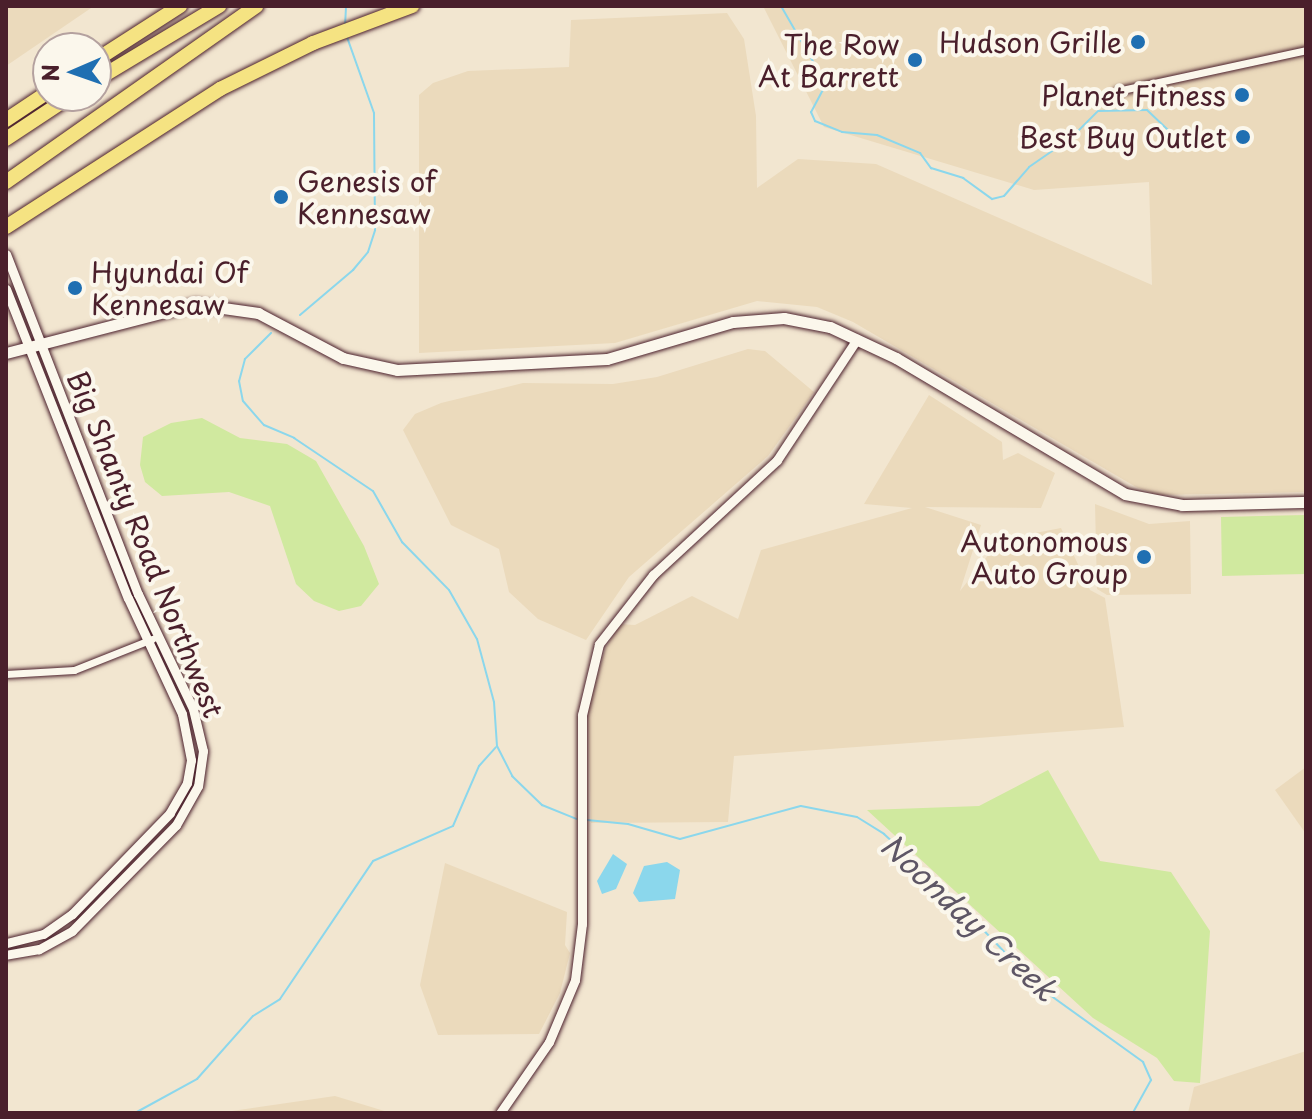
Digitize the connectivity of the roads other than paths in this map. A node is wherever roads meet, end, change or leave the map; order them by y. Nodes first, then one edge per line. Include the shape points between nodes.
1 (180, 6) edge
2 (219, 6) edge
3 (256, 6) edge
4 (412, 6) edge
5 (112, 50) edge
6 (1306, 50) edge
7 (112, 70) edge
8 (1117, 91) dead end
9 (32, 103) edge
10 (47, 112) edge
11 (93, 119) junction
12 (6, 120) edge
13 (6, 139) edge
14 (6, 172) edge
15 (6, 182) edge
16 (12, 224) edge
17 (6, 254) edge
18 (6, 289) edge
19 (857, 339) junction
20 (35, 345) junction
21 (6, 353) edge
22 (1306, 502) edge
23 (158, 636) junction
24 (147, 641) junction
25 (6, 674) edge
26 (6, 943) edge
27 (6, 955) edge
28 (500, 1113) edge

1 - 5 highway
2 - 7 highway
3 - 11 highway
4 - 16 highway via 313,43 191,105
6 - 8 street
9 - 12 highway
10 - 13 highway
11 - 14 highway
11 - 15 highway
17 - 20 street, Big Shanty Road Northwest
18 - 20 street, Big Shanty Road Northwest
19 - 20 main road via 803,320 763,317 607,359 397,370 343,358 266,315 203,303 164,308
19 - 22 main road via 1125,494 1173,504
19 - 28 street via 777,460 653,575 599,644 582,715 582,924 575,980 549,1042
20 - 21 main road
20 - 23 street, Big Shanty Road Northwest via 61,396
20 - 24 street, Big Shanty Road Northwest via 48,397
23 - 24 street
23 - 27 street, Big Shanty Road Northwest via 202,738 203,763 194,798 176,825 72,931 39,949
24 - 25 street via 74,670
24 - 26 street, Big Shanty Road Northwest via 190,738 190,772 182,794 157,828 63,922 31,939

